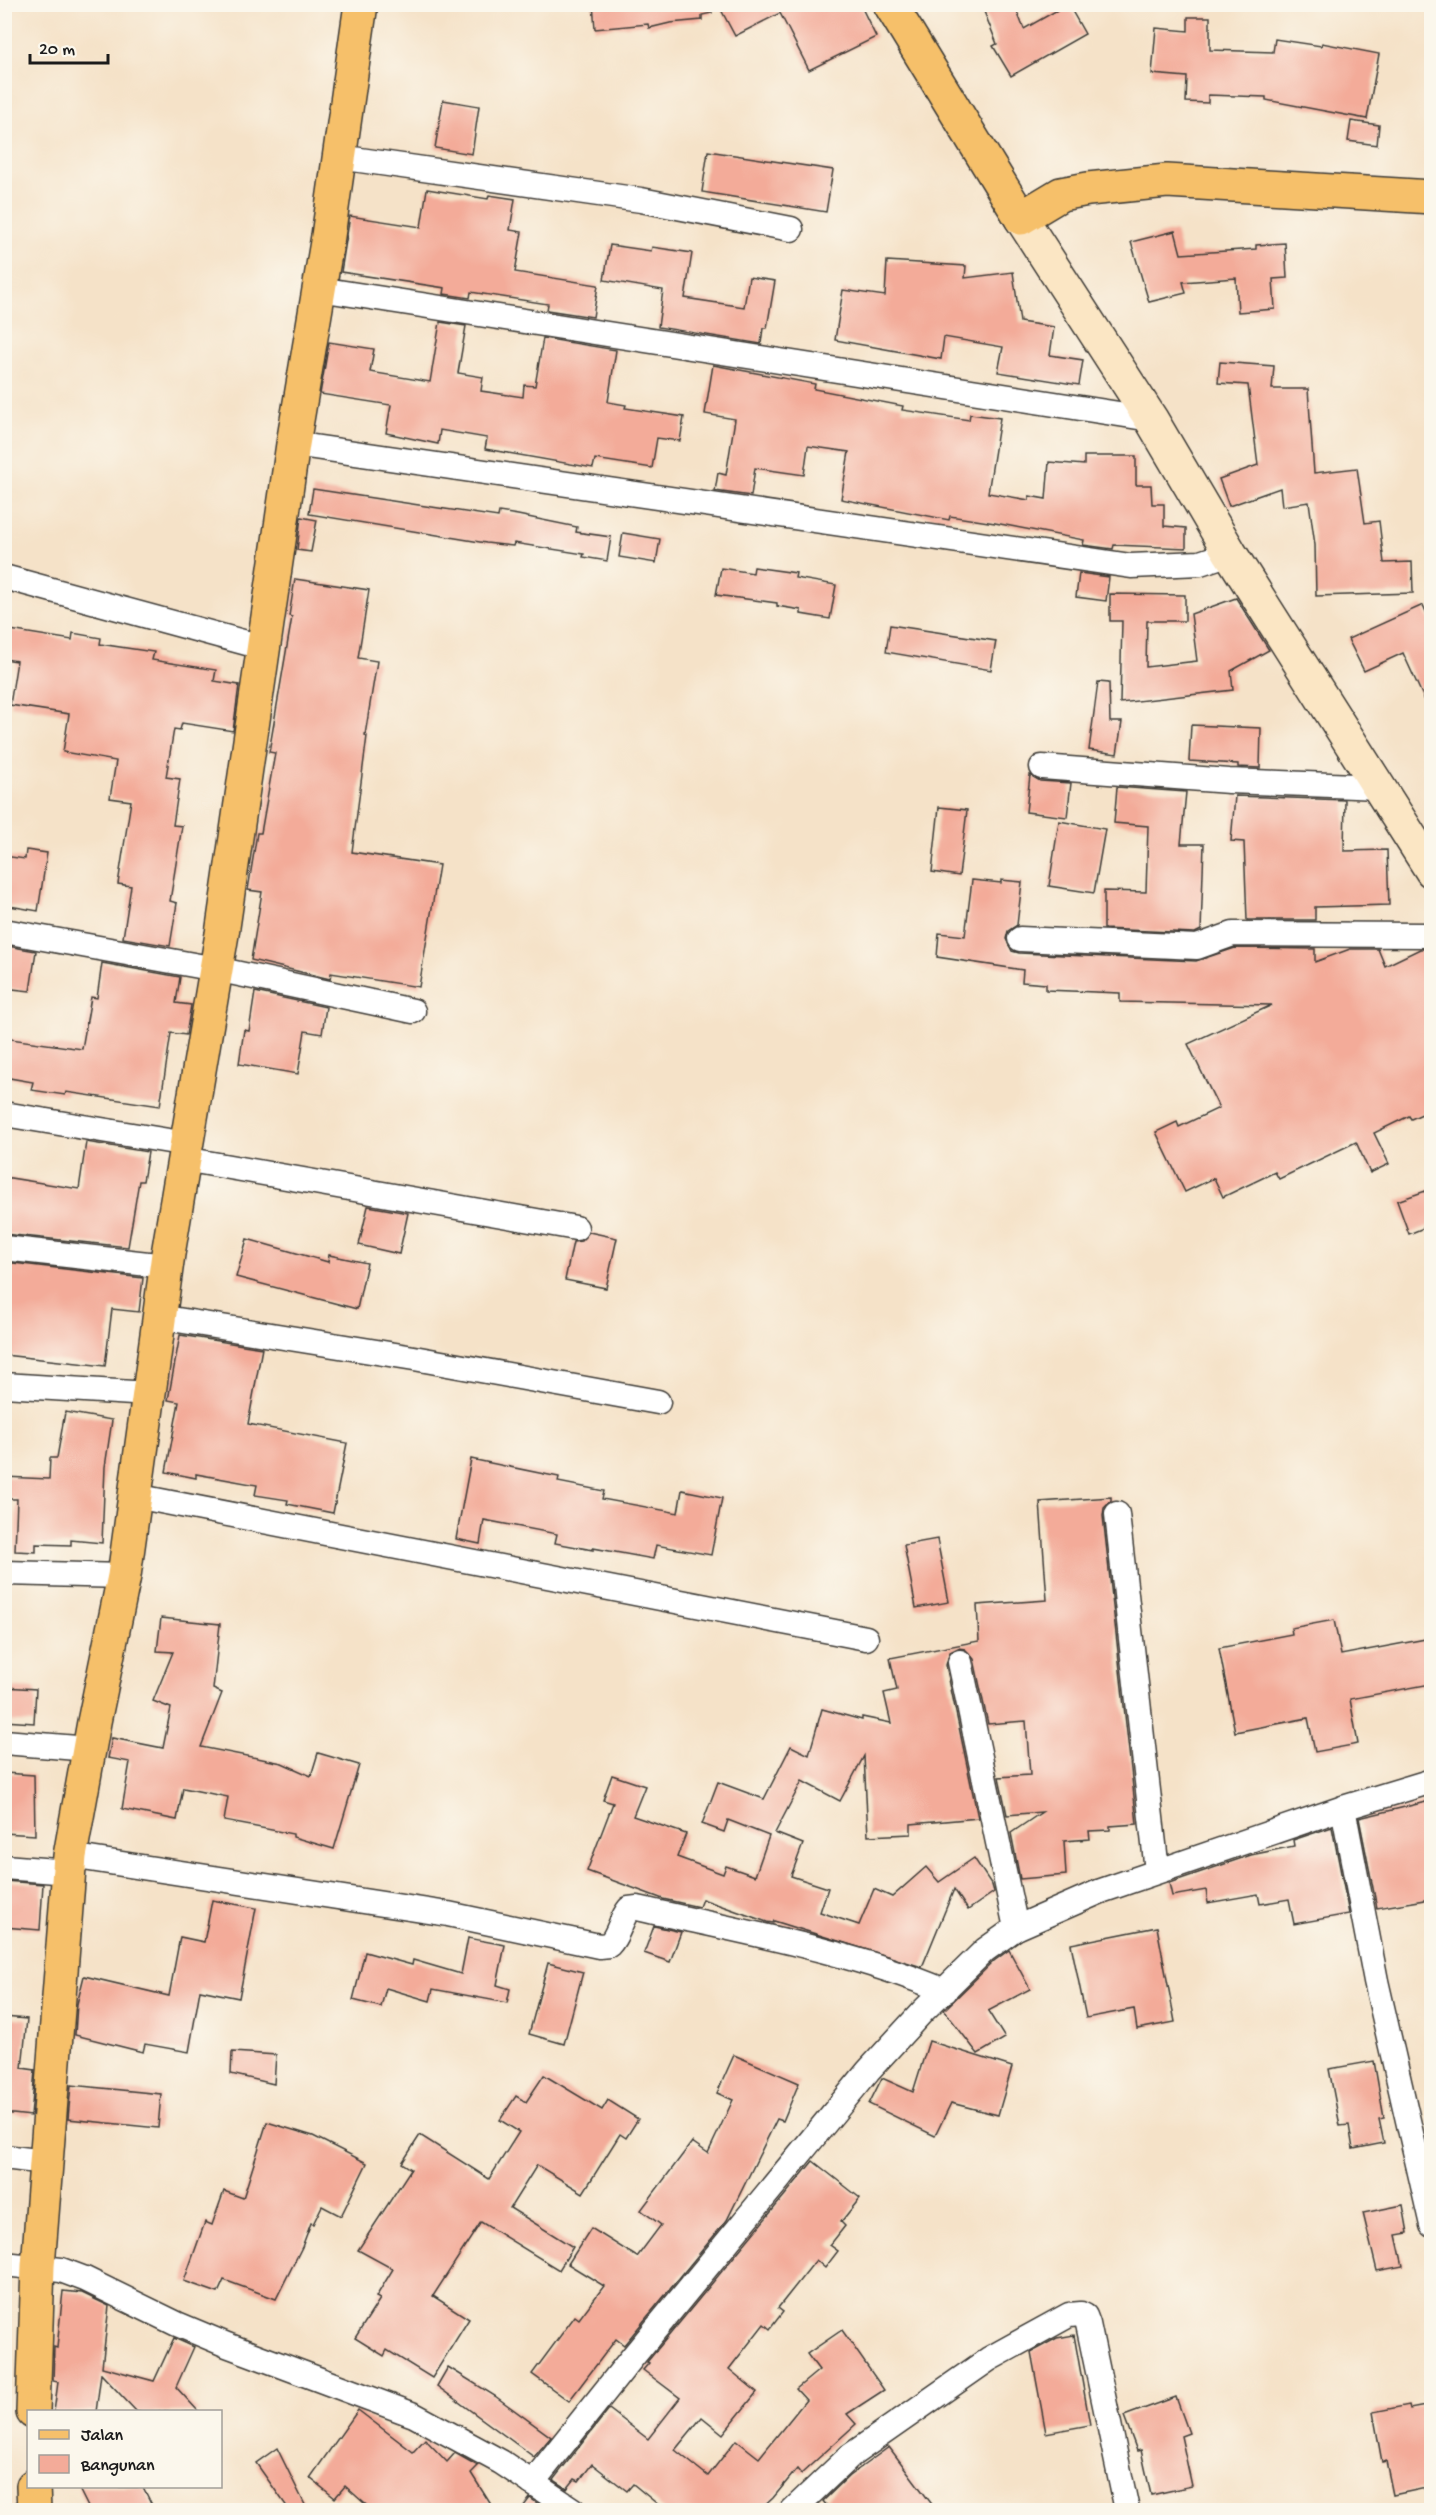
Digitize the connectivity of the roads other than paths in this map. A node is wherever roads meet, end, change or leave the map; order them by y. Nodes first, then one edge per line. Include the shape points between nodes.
1 (361, 4) edge
2 (890, 4) edge
3 (339, 157) junction
4 (1431, 197) edge
5 (1021, 218) junction
6 (791, 229) dead end
7 (319, 289) junction
8 (1151, 418) junction
9 (293, 444) junction
10 (1230, 553) junction
11 (4, 578) edge
12 (265, 648) junction
13 (1042, 767) dead end
14 (1379, 786) junction
15 (1431, 871) edge
16 (4, 931) edge
17 (1431, 935) edge
18 (1020, 939) dead end
19 (216, 969) junction
20 (413, 1011) dead end
21 (4, 1113) edge
22 (185, 1151) junction
23 (576, 1228) dead end
24 (4, 1248) edge
25 (166, 1266) junction
26 (159, 1317) junction
27 (4, 1385) edge
28 (149, 1394) junction
29 (658, 1402) dead end
30 (135, 1496) junction
31 (1117, 1514) dead end
32 (4, 1574) edge
33 (124, 1576) junction
34 (867, 1638) dead end
35 (960, 1662) dead end
36 (4, 1742) edge
37 (89, 1749) junction
38 (1431, 1781) edge
39 (1343, 1808) junction
40 (70, 1864) junction
41 (4, 1867) edge
42 (1157, 1871) junction
43 (1016, 1928) junction
44 (945, 1991) junction
45 (4, 2157) edge
46 (45, 2162) junction
47 (1431, 2225) edge
48 (4, 2264) edge
49 (38, 2266) junction
50 (33, 2410) edge
51 (532, 2483) junction
52 (33, 2488) edge
53 (34, 2511) edge
54 (573, 2511) edge
55 (793, 2511) edge
56 (1127, 2511) edge

1 - 3 main road
2 - 5 main road
3 - 6 street via 641,200
3 - 7 main road
4 - 5 main road via 1167,181 1061,194
5 - 8 street
7 - 8 street
7 - 9 main road
8 - 10 street
9 - 10 street via 1131,566 1200,563
9 - 12 main road
10 - 14 street
11 - 12 street
12 - 19 main road
13 - 14 street via 1208,780
14 - 15 street
16 - 19 street
17 - 18 street via 1233,934 1197,947
19 - 20 street
19 - 22 main road
21 - 22 street
22 - 23 street
22 - 25 main road
24 - 25 street
25 - 26 main road
26 - 28 main road
26 - 29 street
27 - 28 street
28 - 30 main road
30 - 33 main road
30 - 34 street
31 - 42 street
32 - 33 street
33 - 37 main road
35 - 43 street
36 - 37 street
37 - 40 main road
38 - 39 street
39 - 42 street
39 - 47 street via 1376,1981
40 - 41 street
40 - 44 street via 448,1914 599,1946 609,1945 615,1939 622,1916 629,1908 637,1908 824,1952 912,1977
40 - 46 main road
42 - 43 street
43 - 44 street via 985,1950
44 - 51 street via 868,2071
45 - 46 street
46 - 49 main road
48 - 49 street
49 - 50 main road
49 - 51 street via 85,2279 227,2345 414,2415
51 - 54 street
52 - 53 main road
55 - 56 street via 850,2456 898,2421 989,2359 1076,2314 1085,2316 1088,2324

